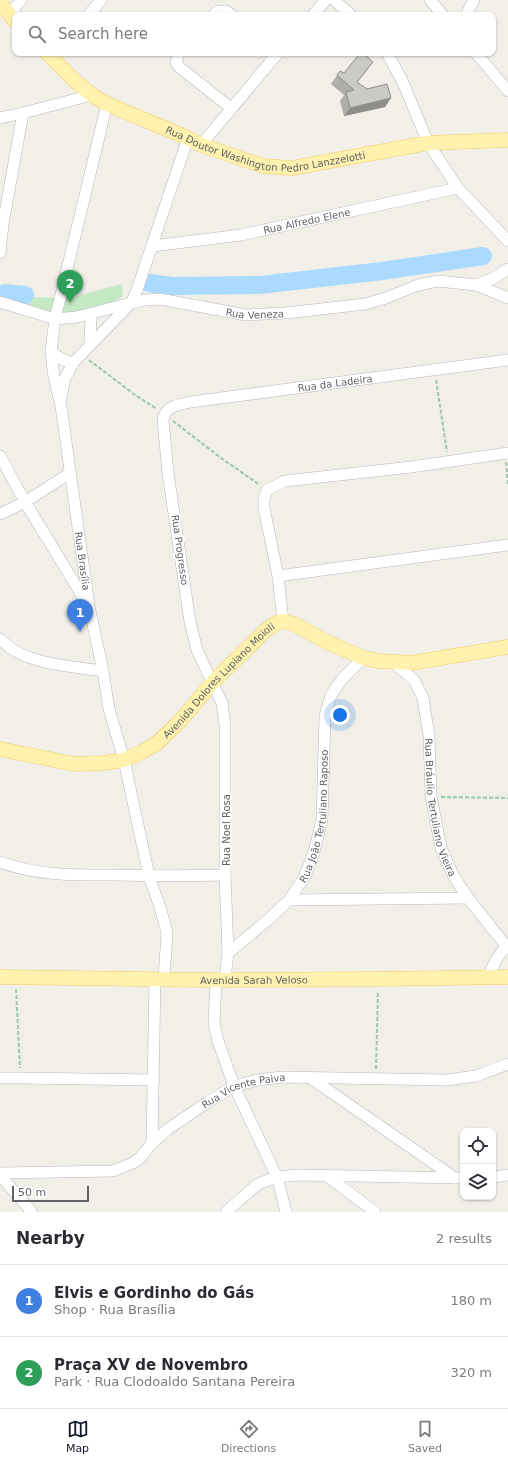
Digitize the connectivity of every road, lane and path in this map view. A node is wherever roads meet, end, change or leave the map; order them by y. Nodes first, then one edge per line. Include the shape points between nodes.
1 (21, 0) edge
2 (101, 0) edge
3 (326, 0) edge
4 (334, 0) edge
5 (430, 0) edge
6 (474, 0) edge
7 (0, 3) edge
8 (15, 12) edge
9 (92, 12) edge
10 (217, 12) edge
11 (226, 12) edge
12 (316, 12) edge
13 (348, 12) edge
14 (440, 12) edge
15 (468, 12) edge
16 (12, 18) edge
17 (54, 56) edge
18 (177, 56) edge
19 (274, 56) edge
20 (389, 56) edge
21 (479, 56) edge
22 (508, 91) edge
23 (92, 95) junction
24 (107, 104) junction
25 (231, 108) junction
26 (23, 113) junction
27 (0, 118) edge
28 (188, 138) junction
29 (508, 140) edge
30 (428, 143) junction
31 (201, 145) junction
32 (458, 188) junction
33 (508, 241) edge
34 (153, 246) junction
35 (0, 253) edge
36 (508, 269) edge
37 (476, 285) junction
38 (508, 298) edge
39 (0, 302) edge
40 (131, 303) junction
41 (91, 314) junction
42 (55, 319) junction
43 (90, 344) junction
44 (51, 352) junction
45 (508, 360) edge
46 (73, 363) junction
47 (434, 370) junction
48 (61, 406) junction
49 (164, 414) joint
50 (506, 454) edge
51 (0, 456) edge
52 (449, 461) junction
53 (70, 473) junction
54 (508, 485) edge
55 (25, 502) junction
56 (0, 514) edge
57 (508, 545) edge
58 (278, 576) junction
59 (89, 606) junction
60 (283, 621) junction
61 (0, 639) edge
62 (508, 647) edge
63 (363, 658) junction
64 (393, 662) junction
65 (103, 671) junction
66 (213, 682) junction
67 (0, 749) edge
68 (124, 760) junction
69 (431, 796) junction
70 (508, 798) edge
71 (0, 862) edge
72 (225, 875) junction
73 (149, 876) junction
74 (468, 898) junction
75 (289, 900) junction
76 (507, 946) edge
77 (228, 954) junction
78 (0, 977) edge
79 (488, 977) junction
80 (508, 977) edge
81 (15, 978) junction
82 (159, 979) junction
83 (220, 979) junction
84 (378, 979) junction
85 (508, 1064) edge
86 (0, 1078) edge
87 (20, 1078) junction
88 (376, 1078) junction
89 (312, 1079) junction
90 (154, 1080) junction
91 (234, 1086) junction
92 (152, 1143) junction
93 (0, 1174) edge
94 (508, 1175) edge
95 (327, 1176) junction
96 (496, 1176) edge
97 (277, 1177) junction
98 (459, 1178) edge
99 (32, 1212) edge
100 (226, 1212) edge
101 (286, 1212) edge
102 (375, 1212) edge

1 - 8 street
2 - 9 street
3 - 12 street
4 - 13 street
5 - 14 street
6 - 15 street
7 - 16 main road
10 - 11 street
17 - 23 main road, Rua Doutor Washington Pedro Lanzzelotti via 75,81
18 - 25 street via 176,62 179,66
19 - 25 street
20 - 30 street via 402,80
21 - 22 street
23 - 24 main road, Rua Doutor Washington Pedro Lanzzelotti
23 - 26 street
24 - 28 main road, Rua Doutor Washington Pedro Lanzzelotti
24 - 42 street, Rua Brasília
25 - 31 street
26 - 27 street
26 - 35 street
28 - 31 main road, Rua Doutor Washington Pedro Lanzzelotti
28 - 34 street
29 - 30 main road, Rua Doutor Washington Pedro Lanzzelotti
30 - 31 main road, Rua Doutor Washington Pedro Lanzzelotti via 292,168 263,166
30 - 32 street
32 - 33 street
32 - 34 street, Rua Alfredo Elene via 241,235
34 - 40 street
36 - 37 street, Rua Veneza
37 - 38 street
37 - 40 street, Rua Veneza via 438,281 418,285 365,304 286,313 246,315 160,299
39 - 42 street, Rua Veneza
40 - 41 street, Rua Veneza
40 - 43 street, Rua Brasília
41 - 42 street, Rua Veneza via 77,318
41 - 43 street
42 - 44 street, Rua Brasília
43 - 46 street, Rua Brasília
44 - 46 street via 64,361
44 - 48 street, Rua Brasília
45 - 47 street, Rua da Ladeira
46 - 48 street, Rua Brasília via 65,378
47 - 49 street, Rua da Ladeira via 191,402 171,408
47 - 52 path
48 - 53 street, Rua Brasília
49 - 66 street, Rua Progresso via 162,420 168,473 190,622 197,650
50 - 52 street
50 - 54 path
51 - 55 street
52 - 58 street via 285,481 267,490 264,508
53 - 55 street
53 - 59 street, Rua Brasília
55 - 56 street
55 - 59 street
57 - 58 street
58 - 60 street
59 - 65 street, Rua Brasília
60 - 63 main road, Avenida Dolores Lupiano Moioli
60 - 66 main road, Avenida Dolores Lupiano Moioli via 266,630
61 - 65 street via 20,654 48,663
62 - 64 main road, Avenida Dolores Lupiano Moioli via 411,662
63 - 64 main road, Avenida Dolores Lupiano Moioli
63 - 75 street, Rua João Tertuliano Raposo via 343,678 331,695 326,716 322,820 305,876
64 - 69 street, Rua Bráulio Tertuliano Vieira via 414,680 423,698 429,736
65 - 68 street, Rua Brasília via 109,709
66 - 68 main road, Avenida Dolores Lupiano Moioli via 180,721 156,744
66 - 72 street, Rua Noel Rosa via 222,703 226,725
67 - 68 main road, Avenida Dolores Lupiano Moioli via 74,764
68 - 73 street, Rua Brasília
69 - 70 path
69 - 74 street, Rua Bráulio Tertuliano Vieira via 441,848 453,875
71 - 73 street via 16,868 58,875
72 - 73 street
72 - 77 street, Rua Noel Rosa
73 - 82 street, Rua Brasília via 167,933
74 - 75 street
74 - 76 street, Rua Bráulio Tertuliano Vieira
75 - 77 street, Rua João Tertuliano Raposo
76 - 79 street via 497,958
77 - 83 street, Rua Noel Rosa
78 - 81 main road, Avenida Sarah Veloso
79 - 80 main road, Avenida Sarah Veloso
79 - 84 main road, Avenida Sarah Veloso
81 - 82 main road, Avenida Sarah Veloso
81 - 87 path
82 - 83 main road, Avenida Sarah Veloso
82 - 90 street, Rua Brasília
83 - 84 main road, Avenida Sarah Veloso
83 - 91 street, Rua Noel Rosa via 214,1024
84 - 88 path
85 - 88 street, Rua Vicente Paiva via 476,1076 447,1080
86 - 87 street
87 - 90 street
88 - 89 street, Rua Vicente Paiva
89 - 91 street, Rua Vicente Paiva via 282,1077
89 - 98 street
90 - 92 street, Rua Brasília
91 - 92 street, Rua Vicente Paiva via 168,1129
91 - 97 street, Rua Noel Rosa
92 - 93 street, Rua Vicente Paiva via 133,1163 113,1170
93 - 99 street
94 - 96 street
95 - 97 street
95 - 98 street
95 - 102 street
97 - 100 street via 258,1184
97 - 101 street, Rua Noel Rosa

